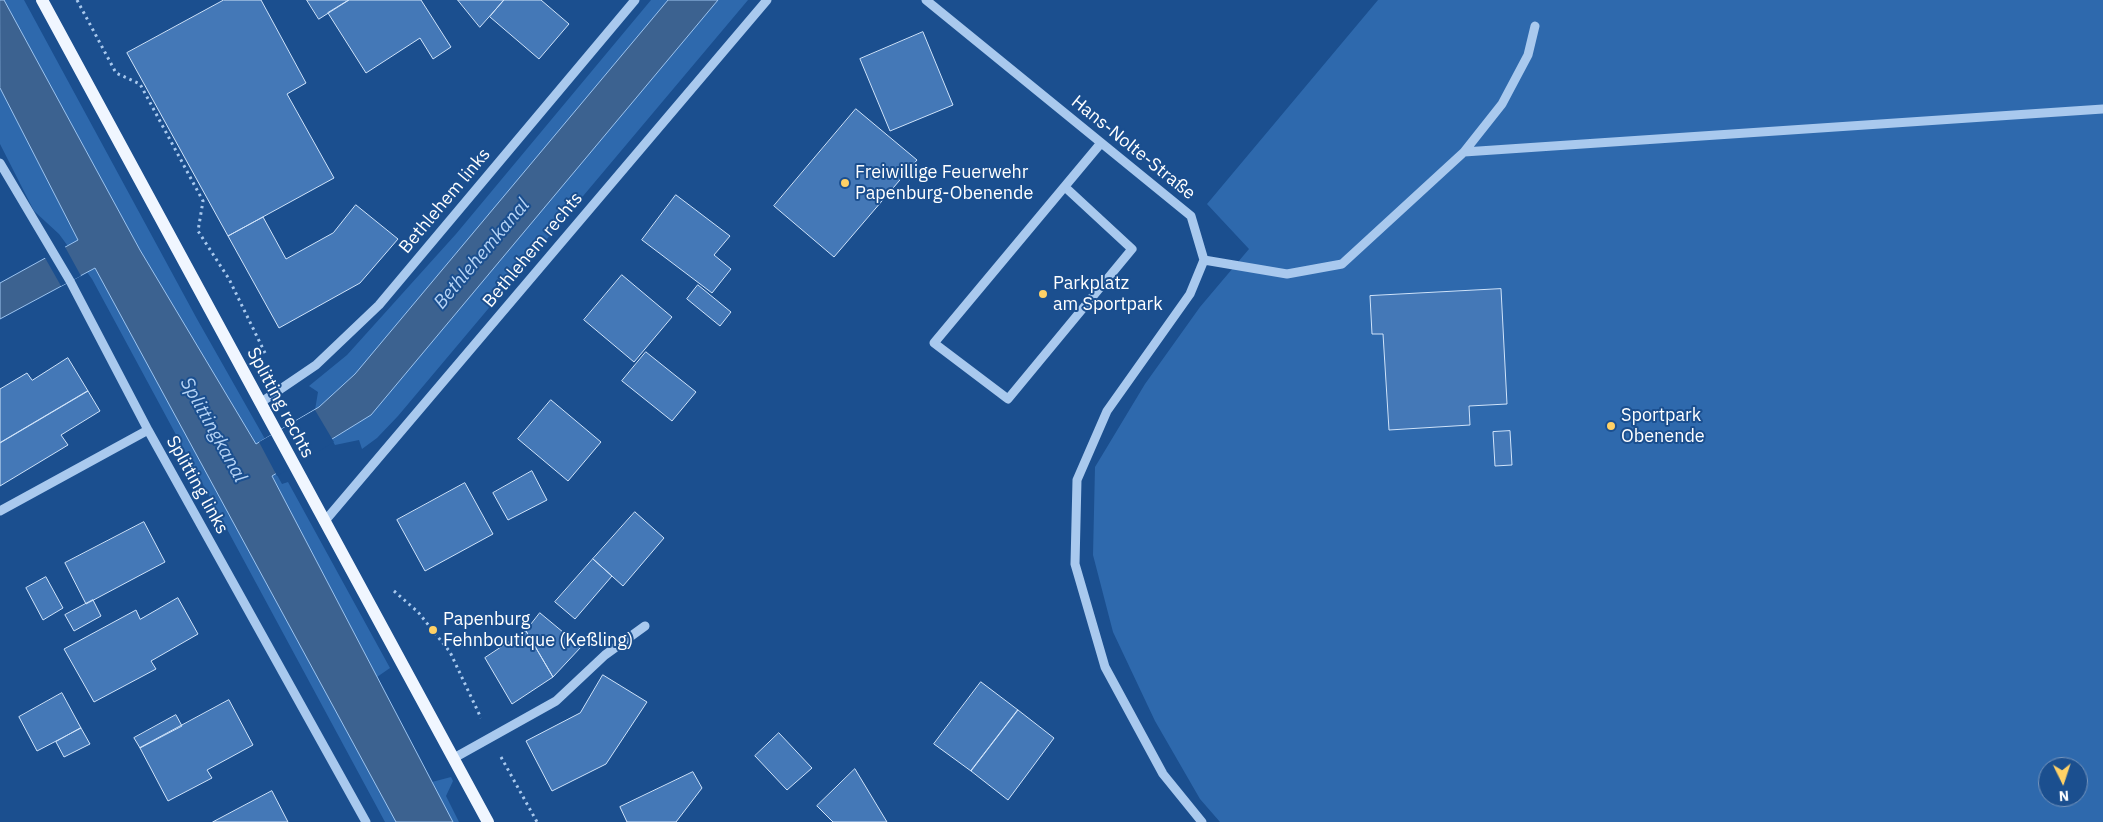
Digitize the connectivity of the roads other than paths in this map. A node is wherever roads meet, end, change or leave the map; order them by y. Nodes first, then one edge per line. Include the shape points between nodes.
1 (42, 0) edge
2 (635, 0) edge
3 (767, 0) edge
4 (926, 0) edge
5 (1535, 26) dead end
6 (2103, 109) edge
7 (1101, 142) junction
8 (1464, 152) junction
9 (0, 163) edge
10 (1064, 186) junction
11 (1204, 260) junction
12 (260, 402) junction
13 (148, 430) junction
14 (0, 511) edge
15 (324, 522) junction
16 (645, 626) dead end
17 (454, 758) junction
18 (366, 822) edge
19 (488, 822) edge
20 (1202, 822) edge

1 - 12 main road, Splitting rechts
2 - 12 street, Bethlehem links via 379,305 316,365
3 - 15 street, Bethlehem rechts
4 - 7 street, Hans-Nolte-Straße
5 - 8 street via 1528,55 1502,104
6 - 8 street
7 - 10 street
7 - 11 street, Hans-Nolte-Straße via 1191,216
8 - 11 street via 1342,264 1287,274
9 - 13 street, Splitting links via 70,281
10 - 10 street via 934,343 1008,400 1132,249
11 - 20 street via 1190,294 1107,411 1077,480 1075,564 1105,666 1163,774
12 - 15 main road, Splitting rechts
13 - 14 street
13 - 18 street, Splitting links
15 - 17 main road, Splitting rechts
16 - 17 street via 605,655 556,701
17 - 19 main road, Splitting rechts

